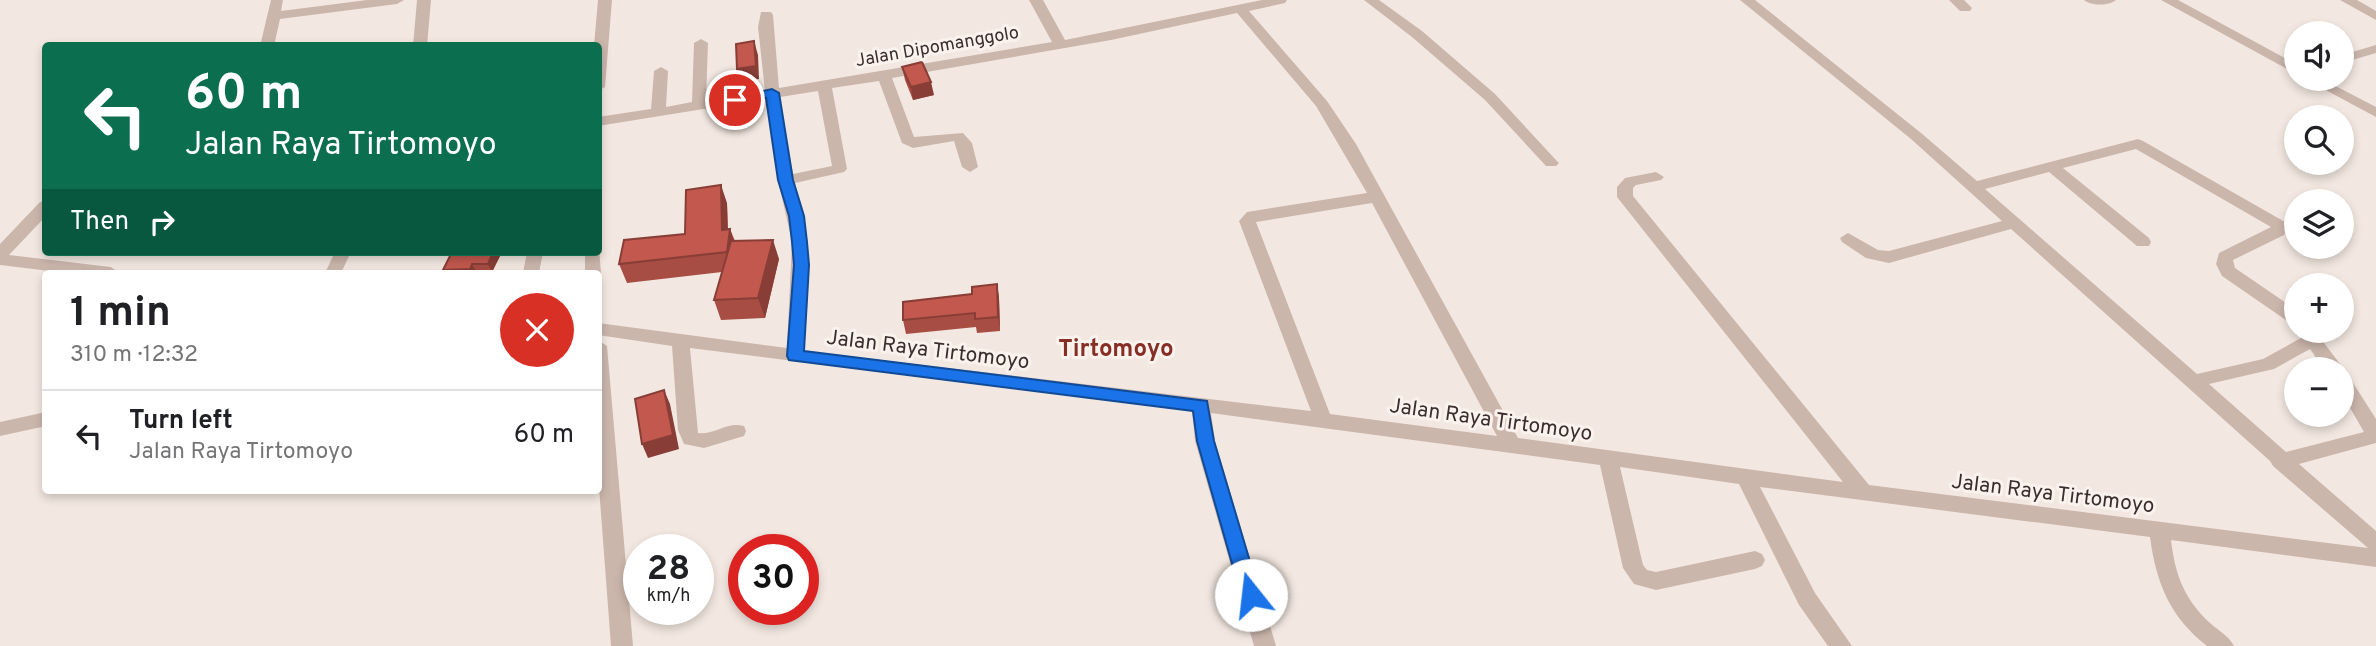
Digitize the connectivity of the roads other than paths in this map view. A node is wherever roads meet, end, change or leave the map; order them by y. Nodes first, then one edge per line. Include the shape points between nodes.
1 (397, 0) edge
2 (424, 0) edge
3 (605, 0) edge
4 (1036, 0) edge
5 (1280, 0) edge
6 (1371, 0) edge
7 (1768, 0) edge
8 (2091, 0) edge
9 (2109, 0) edge
10 (2168, 0) edge
11 (2347, 0) edge
12 (277, 1) edge
13 (1750, 2) edge
14 (1240, 8) junction
15 (766, 15) dead end
16 (274, 16) junction
17 (2376, 16) edge
18 (268, 42) edge
19 (420, 42) edge
20 (602, 42) edge
21 (701, 43) dead end
22 (1060, 44) junction
23 (2376, 49) edge
24 (2354, 55) edge
25 (2284, 63) edge
26 (661, 71) dead end
27 (884, 76) junction
28 (824, 85) junction
29 (2335, 91) edge
30 (772, 93) junction
31 (699, 105) junction
32 (658, 112) junction
33 (2376, 113) edge
34 (602, 121) edge
35 (1550, 163) dead end
36 (970, 167) dead end
37 (2052, 167) junction
38 (1656, 177) dead end
39 (786, 180) junction
40 (1974, 187) junction
41 (1376, 197) junction
42 (42, 209) edge
43 (2015, 223) junction
44 (1848, 238) dead end
45 (2143, 242) dead end
46 (0, 256) edge
47 (91, 270) edge
48 (2284, 310) edge
49 (602, 330) edge
50 (681, 340) junction
51 (2298, 343) edge
52 (795, 356) junction
53 (2195, 381) junction
54 (602, 396) edge
55 (2354, 399) edge
56 (1201, 406) junction
57 (1323, 419) junction
58 (42, 420) edge
59 (0, 429) edge
60 (737, 431) dead end
61 (1511, 444) junction
62 (1608, 457) junction
63 (2280, 461) junction
64 (1745, 477) junction
65 (1863, 492) junction
66 (2159, 530) junction
67 (2376, 543) edge
68 (2376, 558) edge
69 (1755, 560) dead end
70 (622, 646) edge
71 (1265, 646) edge
72 (1841, 646) edge
73 (2223, 646) edge

1 - 16 street
2 - 19 street
3 - 20 street
4 - 22 street
5 - 14 street, Jalan Dipomanggolo
6 - 35 street via 1490,97
7 - 13 street
8 - 9 street
10 - 25 street
11 - 17 street
12 - 16 street
13 - 40 street
14 - 22 street, Jalan Dipomanggolo
14 - 41 street via 1322,104
15 - 30 street
16 - 18 street
21 - 31 street
22 - 27 street, Jalan Dipomanggolo
23 - 24 street
26 - 32 street
27 - 28 street, Jalan Dipomanggolo
27 - 36 street via 907,140 958,136
28 - 30 street, Jalan Dipomanggolo
28 - 39 street via 839,169
29 - 33 street
30 - 31 street, Jalan Dipomanggolo
30 - 39 street
31 - 32 street, Jalan Dipomanggolo
32 - 34 street, Jalan Dipomanggolo
37 - 40 street
37 - 45 street
37 - 48 street via 2138,144 2271,219 2278,231 2225,257 2224,264 2228,272
38 - 65 street via 1631,181 1625,187 1625,197
39 - 52 street via 796,216 801,265
40 - 43 street
41 - 57 street via 1253,216 1247,221
41 - 61 street
42 - 46 street
43 - 44 street via 1889,257 1877,258
43 - 53 street
46 - 47 street
49 - 50 street, Jalan Raya Tirtomoyo
50 - 52 street, Jalan Raya Tirtomoyo
50 - 60 street via 691,439 704,441
51 - 53 street via 2269,364
52 - 56 street, Jalan Raya Tirtomoyo
53 - 63 street
54 - 70 street
55 - 63 street via 2375,433 2372,437
56 - 57 street, Jalan Raya Tirtomoyo
56 - 71 street via 1205,441
57 - 61 street, Jalan Raya Tirtomoyo
58 - 59 street
61 - 62 street, Jalan Raya Tirtomoyo
62 - 64 street, Jalan Raya Tirtomoyo
62 - 69 street via 1633,568 1641,578 1657,581
63 - 67 street
64 - 65 street, Jalan Raya Tirtomoyo
64 - 72 street via 1807,598
65 - 66 street, Jalan Raya Tirtomoyo
66 - 68 street, Jalan Raya Tirtomoyo
66 - 73 street via 2166,580 2177,602

